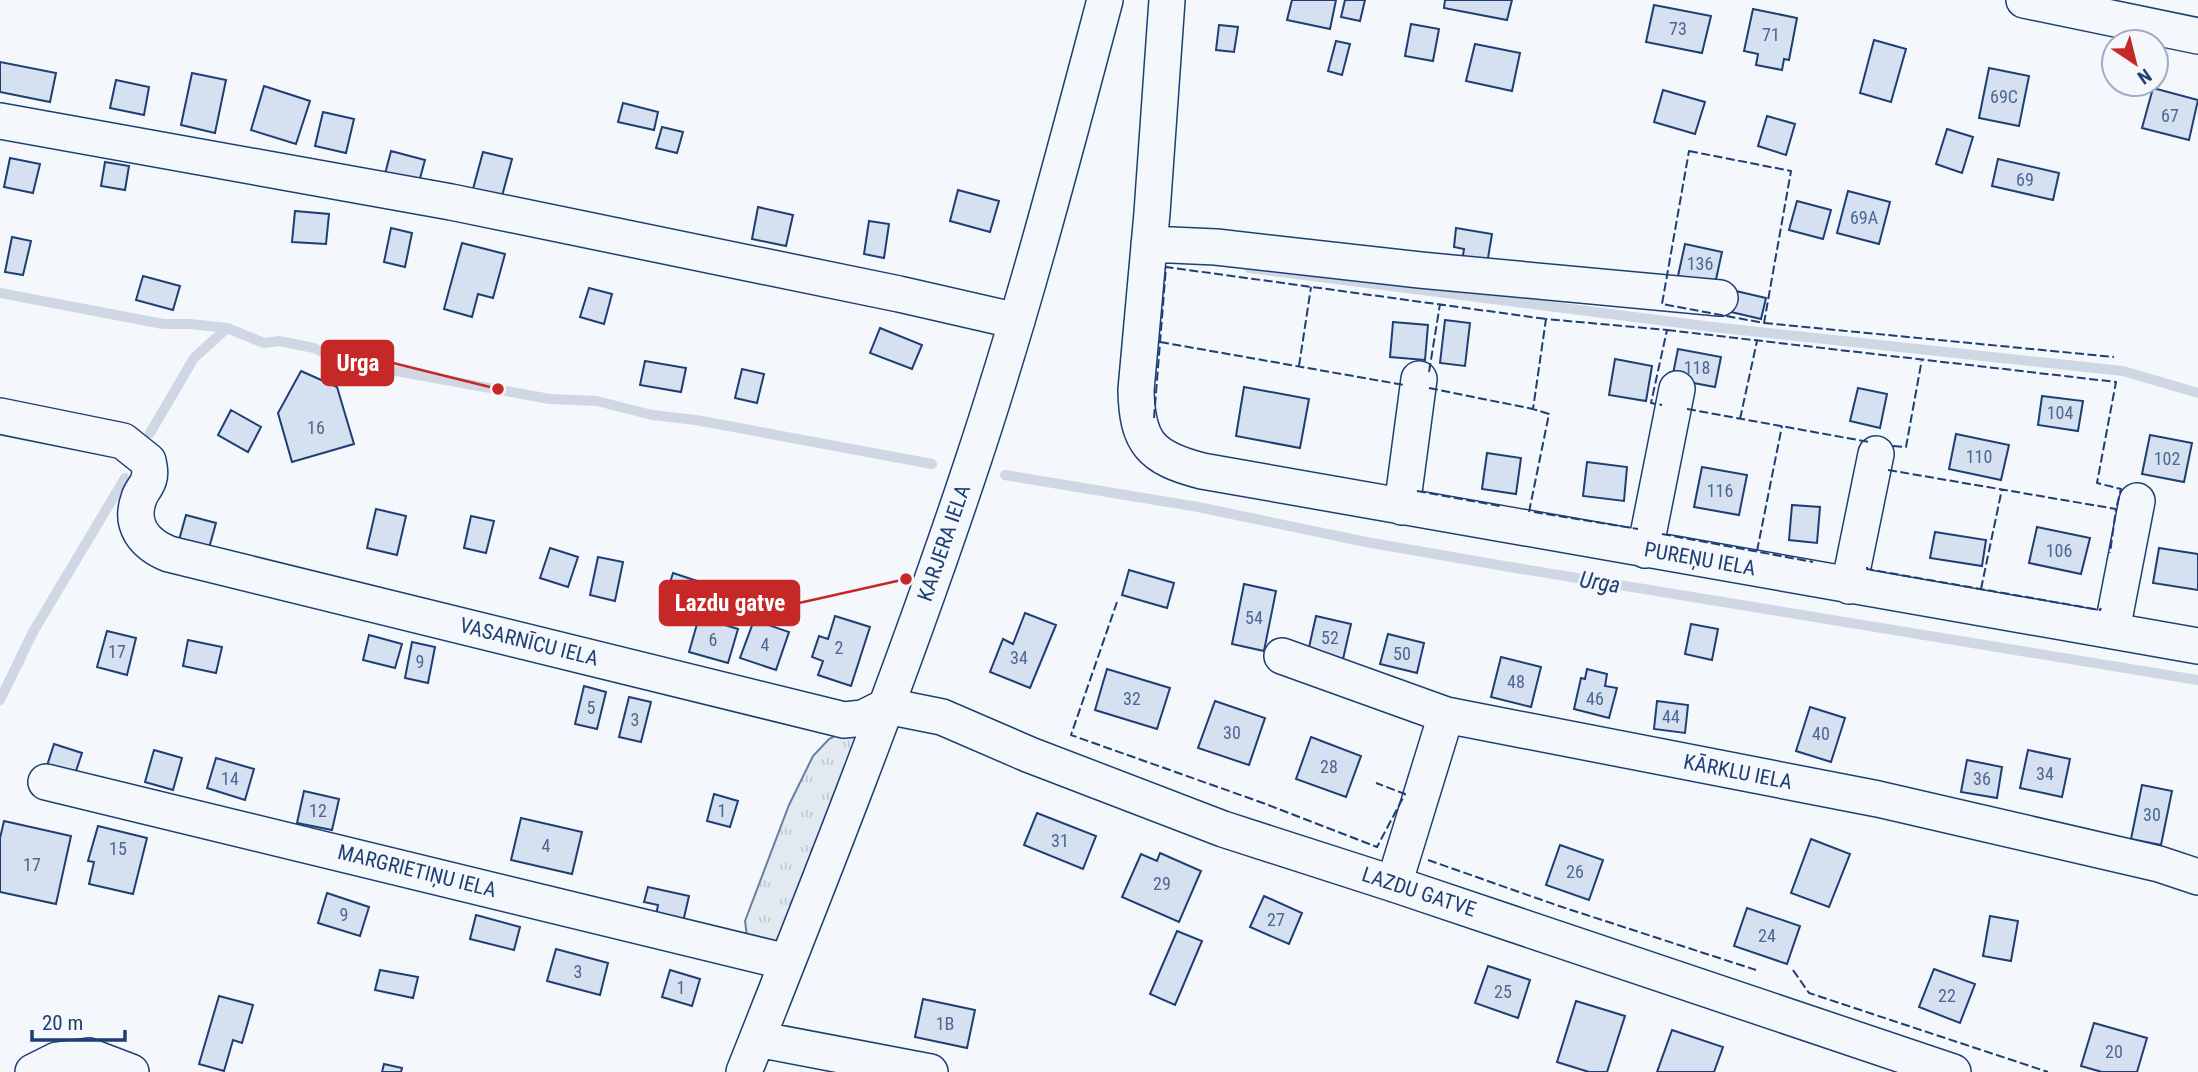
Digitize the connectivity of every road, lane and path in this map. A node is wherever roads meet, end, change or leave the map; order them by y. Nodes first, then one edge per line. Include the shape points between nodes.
1 (1105, 0) edge
2 (1167, 0) edge
3 (2024, 0) edge
4 (2122, 10) edge
5 (2198, 36) edge
6 (0, 121) edge
7 (1149, 244) junction
8 (1720, 298) dead end
9 (1017, 321) junction
10 (1419, 379) dead end
11 (1677, 389) dead end
12 (0, 416) edge
13 (1875, 454) dead end
14 (2137, 501) dead end
15 (1402, 507) junction
16 (1645, 550) junction
17 (1849, 586) junction
18 (2112, 630) junction
19 (2198, 646) edge
20 (1282, 656) dead end
21 (887, 706) junction
22 (1446, 715) junction
23 (46, 782) dead end
24 (2198, 877) edge
25 (1395, 884) junction
26 (787, 962) junction
27 (757, 1039) junction
28 (33, 1072) edge
29 (131, 1072) edge
30 (744, 1072) edge
31 (930, 1072) edge
32 (1953, 1072) edge

1 - 9 street, KARJERA IELA
2 - 7 street, PUREŅU IELA
3 - 4 street
4 - 5 street
6 - 9 street via 451,202
7 - 8 street
7 - 15 street, PUREŅU IELA via 1136,416 1156,453 1202,471
9 - 21 street, KARJERA IELA
10 - 15 street
11 - 16 street
12 - 21 street, VASARNĪCU IELA via 123,441 132,447 148,461 149,478 134,519 144,537 169,554 844,720 863,718
13 - 17 street
14 - 18 street
15 - 16 street, PUREŅU IELA
16 - 17 street, PUREŅU IELA
17 - 18 street, PUREŅU IELA
18 - 19 street, PUREŅU IELA
20 - 22 street, KĀRKLU IELA
21 - 25 street, LAZDU GATVE via 942,717 1223,829
21 - 26 street, KARJERA IELA
22 - 24 street, KĀRKLU IELA via 1878,799
22 - 25 street
23 - 26 street, MARGRIETIŅU IELA
25 - 32 street, LAZDU GATVE
26 - 27 street, KARJERA IELA
27 - 30 street, KARJERA IELA
27 - 31 street
28 - 29 street via 57,1060 89,1056

